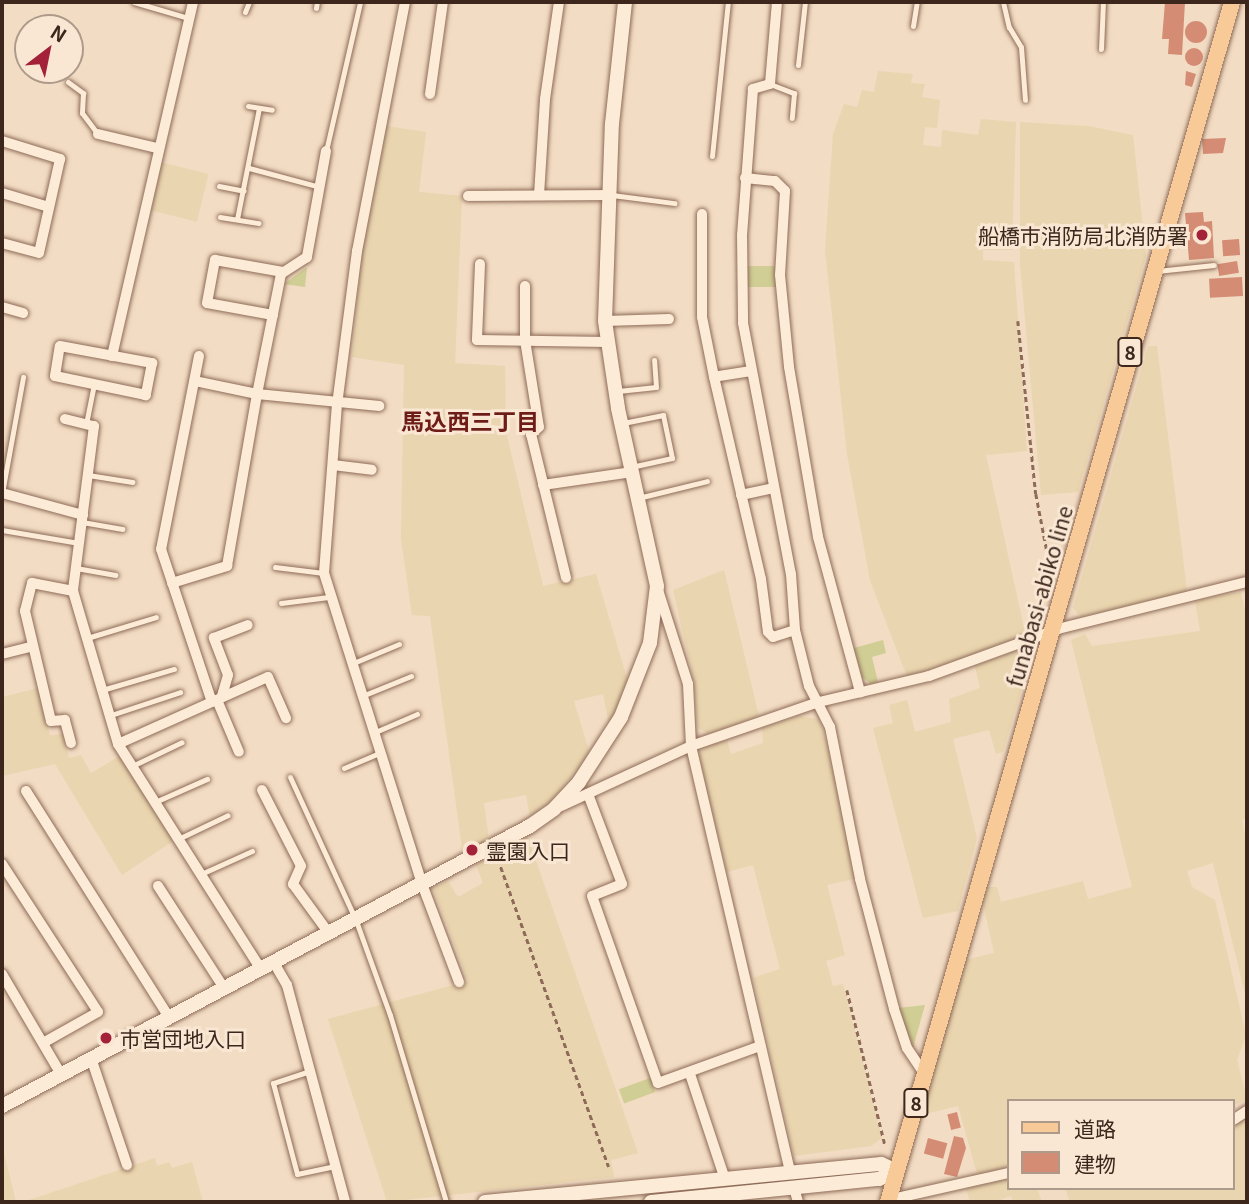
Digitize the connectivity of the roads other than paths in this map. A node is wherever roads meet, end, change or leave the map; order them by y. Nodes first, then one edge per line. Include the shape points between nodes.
1 (134, 2) edge
2 (193, 2) edge
3 (249, 2) edge
4 (360, 2) edge
5 (405, 2) edge
6 (443, 2) edge
7 (559, 2) edge
8 (625, 2) edge
9 (728, 2) edge
10 (777, 2) edge
11 (805, 2) edge
12 (917, 2) edge
13 (1003, 2) edge
14 (1103, 2) edge
15 (1232, 2) edge
16 (245, 12) dead end
17 (188, 18) junction
18 (913, 26) dead end
19 (1101, 49) dead end
20 (799, 65) dead end
21 (71, 84) edge
22 (770, 84) junction
23 (430, 94) dead end
24 (1025, 100) dead end
25 (248, 106) dead end
26 (260, 108) junction
27 (272, 110) dead end
28 (792, 118) dead end
29 (98, 134) joint
30 (2, 141) edge
31 (157, 148) junction
32 (326, 152) joint
33 (712, 156) dead end
34 (249, 168) junction
35 (745, 178) junction
36 (219, 186) dead end
37 (320, 187) junction
38 (244, 191) junction
39 (2, 193) edge
40 (538, 195) junction
41 (608, 195) junction
42 (468, 196) dead end
43 (674, 203) dead end
44 (49, 207) junction
45 (702, 214) dead end
46 (220, 217) dead end
47 (237, 219) junction
48 (259, 223) dead end
49 (2, 243) edge
50 (480, 264) dead end
51 (1214, 265) dead end
52 (1154, 271) junction
53 (283, 272) junction
54 (525, 286) dead end
55 (2, 307) edge
56 (23, 313) dead end
57 (273, 314) junction
58 (668, 319) dead end
59 (605, 321) junction
60 (525, 341) junction
61 (607, 342) junction
62 (113, 356) junction
63 (200, 356) dead end
64 (654, 360) dead end
65 (751, 371) junction
66 (23, 377) dead end
67 (714, 377) junction
68 (195, 382) junction
69 (94, 384) junction
70 (615, 391) junction
71 (257, 394) junction
72 (337, 404) junction
73 (379, 406) dead end
74 (65, 419) dead end
75 (621, 423) junction
76 (86, 424) junction
77 (333, 465) junction
78 (632, 469) junction
79 (372, 470) dead end
80 (88, 475) junction
81 (707, 481) dead end
82 (132, 482) dead end
83 (543, 485) junction
84 (773, 488) junction
85 (2, 493) edge
86 (741, 495) junction
87 (638, 498) junction
88 (82, 518) junction
89 (122, 529) dead end
90 (2, 530) edge
91 (79, 543) junction
92 (275, 567) dead end
93 (76, 568) junction
94 (324, 573) junction
95 (115, 576) dead end
96 (566, 578) dead end
97 (1247, 582) edge
98 (172, 583) junction
99 (657, 586) junction
100 (74, 590) junction
101 (329, 597) junction
102 (281, 603) dead end
103 (156, 617) dead end
104 (248, 625) dead end
105 (794, 630) junction
106 (1049, 634) junction
107 (84, 639) junction
108 (399, 644) dead end
109 (33, 646) junction
110 (2, 654) edge
111 (351, 664) junction
112 (174, 669) dead end
113 (411, 676) dead end
114 (99, 691) junction
115 (180, 692) dead end
116 (860, 692) junction
117 (362, 696) junction
118 (217, 699) junction
119 (819, 702) junction
120 (417, 714) dead end
121 (108, 716) junction
122 (286, 718) dead end
123 (373, 733) junction
124 (182, 742) dead end
125 (71, 743) dead end
126 (118, 744) junction
127 (691, 746) junction
128 (239, 752) dead end
129 (380, 753) junction
130 (132, 766) junction
131 (344, 768) dead end
132 (289, 777) dead end
133 (207, 779) dead end
134 (262, 790) dead end
135 (26, 791) dead end
136 (588, 794) junction
137 (155, 802) junction
138 (554, 809) junction
139 (228, 815) dead end
140 (178, 838) junction
141 (252, 851) dead end
142 (2, 864) edge
143 (201, 874) junction
144 (422, 884) junction
145 (158, 886) dead end
146 (355, 918) junction
147 (328, 932) junction
148 (267, 965) junction
149 (2, 974) edge
150 (458, 982) dead end
151 (224, 988) junction
152 (169, 1017) junction
153 (43, 1043) junction
154 (760, 1046) junction
155 (91, 1058) junction
156 (310, 1071) junction
157 (924, 1073) junction
158 (61, 1074) junction
159 (690, 1074) junction
160 (2, 1106) edge
161 (127, 1165) dead end
162 (336, 1166) junction
163 (897, 1171) junction
164 (790, 1172) junction
165 (1007, 1174) edge
166 (725, 1179) junction
167 (796, 1195) edge
168 (888, 1201) edge
169 (345, 1202) edge
170 (446, 1202) edge
171 (485, 1202) edge
172 (651, 1202) edge

1 - 17 lane
2 - 17 street
3 - 16 lane
4 - 32 lane
5 - 72 street via 357,251
6 - 23 street
7 - 40 street
8 - 41 street
9 - 33 lane
10 - 22 street
11 - 20 lane
12 - 18 lane
13 - 24 lane via 1009,27 1021,47
14 - 19 lane
15 - 52 main road, funabasi-abiko line / 8
17 - 31 street
21 - 29 lane via 83,93 82,113
22 - 28 lane via 794,93
22 - 35 street via 753,89
25 - 26 lane
26 - 27 lane
26 - 34 lane
29 - 31 street
30 - 44 street via 60,159
31 - 62 street
32 - 37 street
34 - 37 lane
34 - 38 lane
35 - 65 street via 743,323
35 - 116 street via 775,181 786,191 780,275 789,367 818,537
36 - 38 lane
37 - 53 street via 307,257
38 - 47 lane
39 - 44 street
40 - 41 street
40 - 42 street
41 - 43 lane
41 - 59 street
44 - 49 street via 39,253
45 - 67 street via 702,317
46 - 47 lane
47 - 48 lane
50 - 60 street via 477,340
51 - 52 lane
52 - 106 main road, funabasi-abiko line / 8
53 - 57 street
53 - 57 street via 215,260 207,303
54 - 60 street
55 - 56 street
57 - 71 street
58 - 59 street
59 - 61 street
60 - 61 street
60 - 83 street via 539,427 531,434
61 - 70 street
62 - 69 street via 60,346 55,376
62 - 69 street via 152,363 146,395
63 - 68 street
64 - 70 lane via 656,387
65 - 67 street
65 - 84 street
66 - 85 lane
67 - 86 street
68 - 71 street
68 - 98 street via 160,550
69 - 76 lane
70 - 75 street
71 - 72 street
71 - 98 street via 227,566
72 - 73 street
72 - 77 street
74 - 76 street
75 - 78 street
75 - 78 lane via 663,415 672,458
76 - 80 street via 94,426
77 - 79 street
77 - 94 street
78 - 83 street
78 - 87 street
80 - 82 lane
80 - 88 street
81 - 87 lane
83 - 96 street
84 - 86 street
84 - 105 street via 791,574
85 - 88 street
86 - 105 street via 768,632 774,637
87 - 99 street
88 - 89 lane
88 - 91 street
90 - 91 lane
91 - 93 street
92 - 94 lane
93 - 95 lane
93 - 100 street
94 - 101 street
97 - 106 street
98 - 118 street
99 - 127 street via 688,684
99 - 138 street via 650,643 633,695 600,751
100 - 107 street
100 - 109 street via 32,583 24,611
101 - 102 lane
101 - 111 street
103 - 107 lane
104 - 118 street via 214,638 228,675
105 - 119 street via 809,686
106 - 116 street via 929,676
106 - 157 main road, funabasi-abiko line / 8
107 - 114 street
108 - 111 lane
109 - 110 street
109 - 125 street via 51,721 65,720
111 - 117 street
112 - 114 lane
113 - 117 lane
114 - 121 street
115 - 121 lane
116 - 119 street
117 - 123 street
118 - 122 street via 268,677
118 - 126 street
118 - 128 street
119 - 127 street
119 - 157 street via 830,727 860,879 894,1009 907,1048
120 - 123 lane
121 - 126 street
123 - 129 street
124 - 130 lane
126 - 130 street
127 - 136 street
127 - 154 street
129 - 131 lane
129 - 144 street
130 - 137 street
132 - 146 lane
133 - 137 lane
134 - 147 street via 301,866 293,884
135 - 152 street
136 - 138 street
136 - 159 street via 622,884 592,896 658,1083
137 - 140 street
138 - 144 street
139 - 140 lane
140 - 143 street
141 - 143 lane
142 - 153 street via 98,1012
143 - 148 street
144 - 146 street
144 - 150 street
145 - 151 street
146 - 147 street
146 - 170 lane
147 - 148 street
148 - 151 street
148 - 156 street via 287,985
149 - 153 street
151 - 152 street
152 - 155 street
153 - 158 street
154 - 159 street via 730,1054
154 - 164 street
155 - 158 street
155 - 161 street
156 - 162 street
156 - 162 lane via 273,1083 297,1174
157 - 163 main road, funabasi-abiko line / 8
158 - 160 street
159 - 166 street
162 - 169 street
163 - 164 street via 881,1164
163 - 167 street via 879,1180
163 - 168 main road, funabasi-abiko line / 8
164 - 166 street
165 - 168 street
166 - 171 street
167 - 172 street

